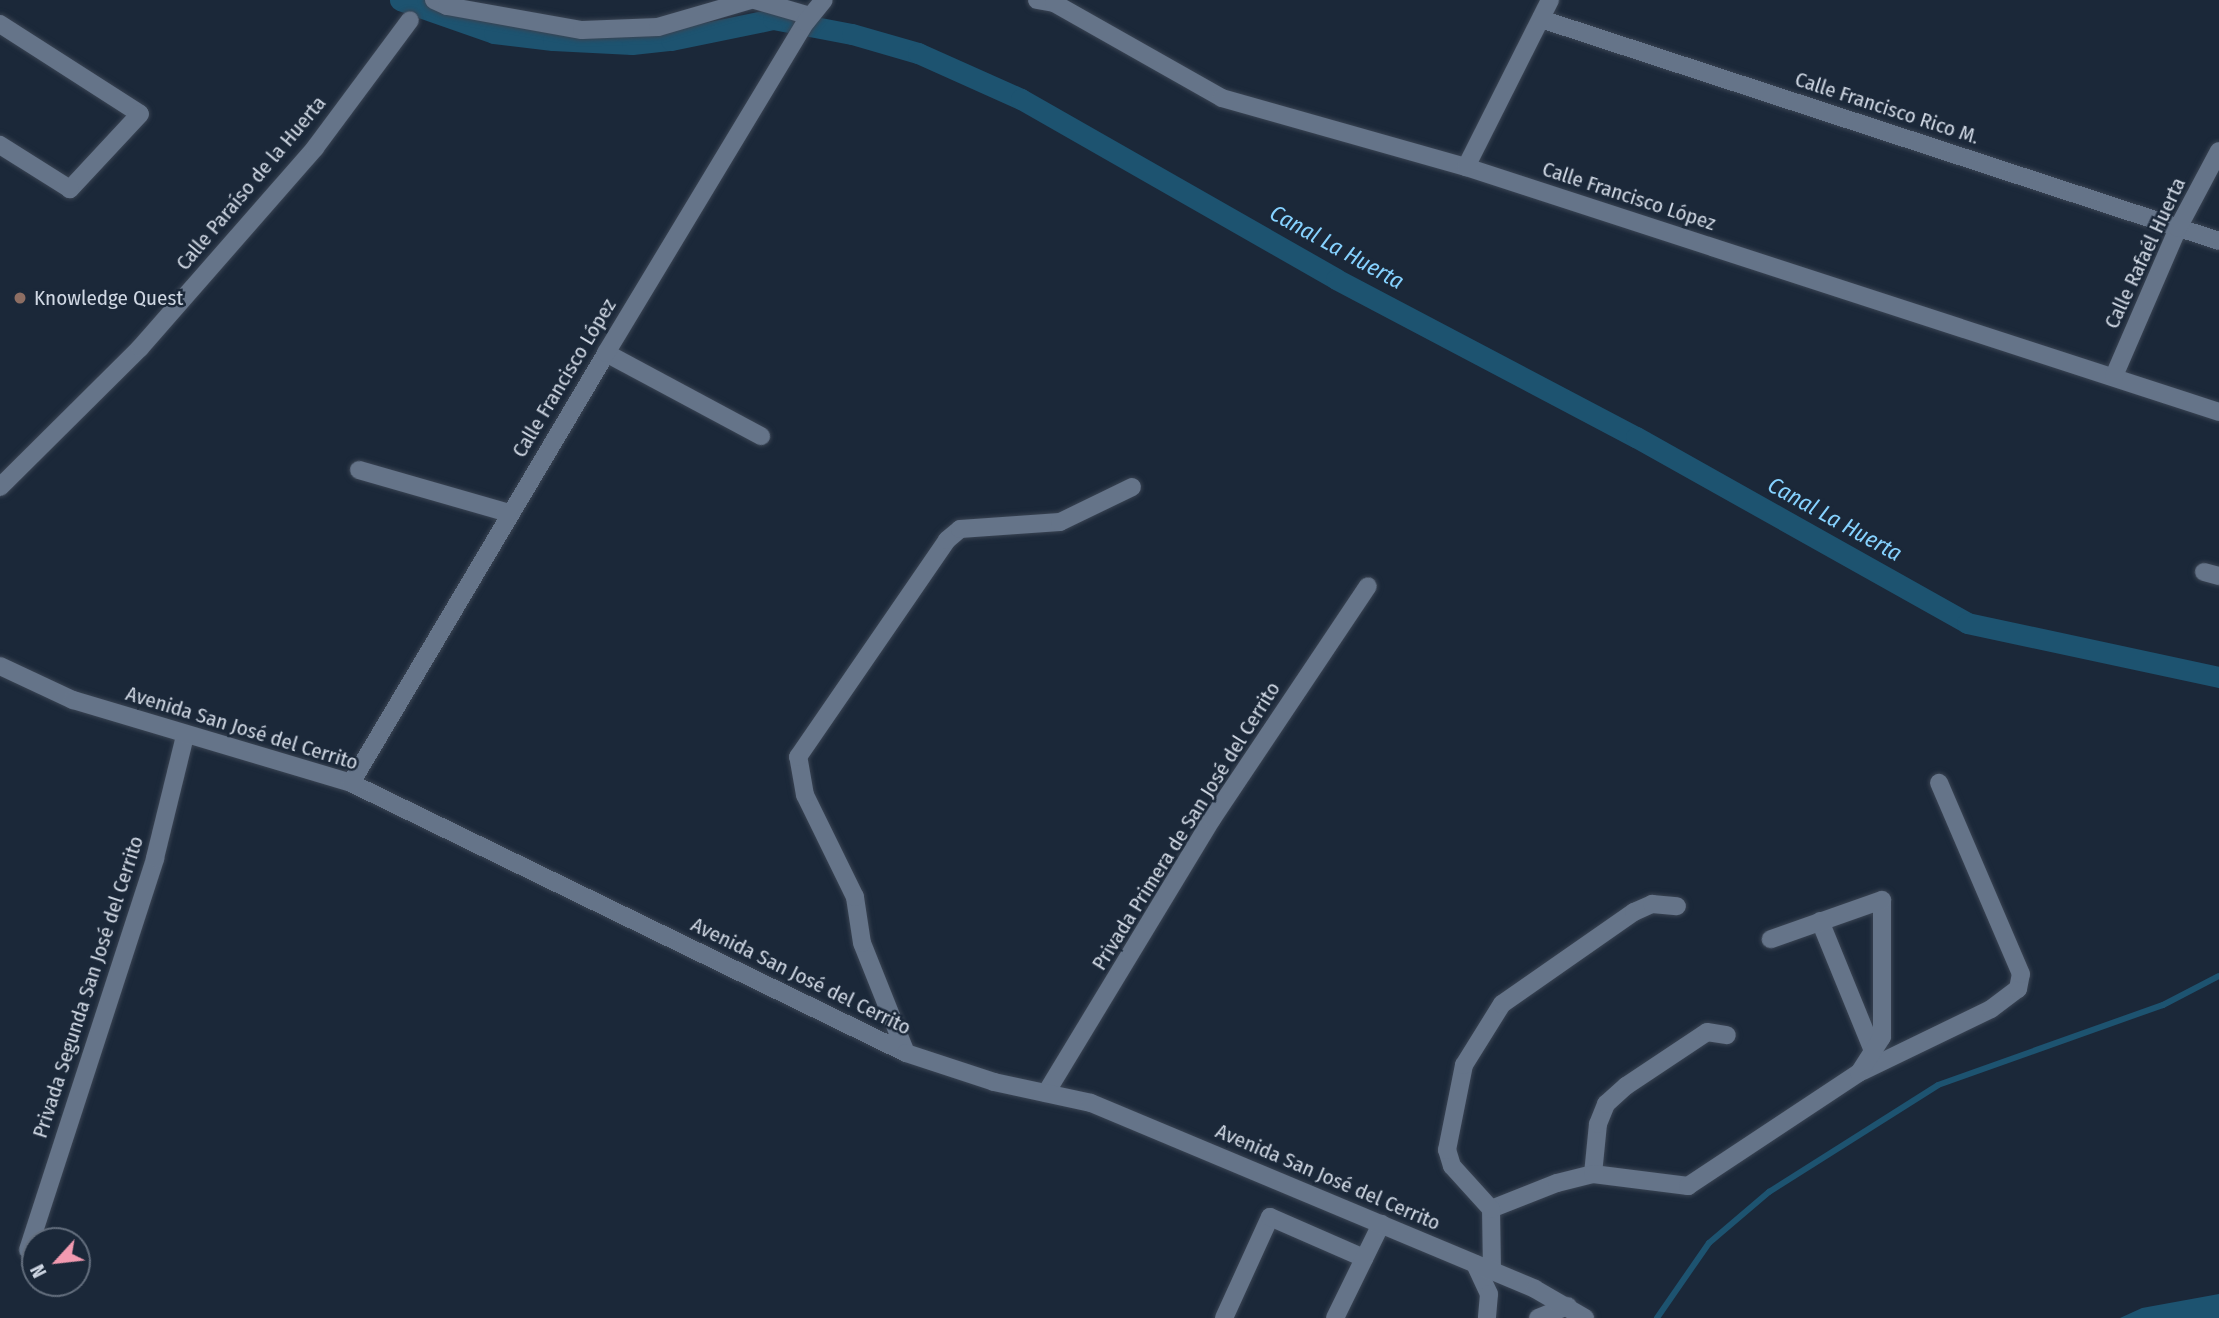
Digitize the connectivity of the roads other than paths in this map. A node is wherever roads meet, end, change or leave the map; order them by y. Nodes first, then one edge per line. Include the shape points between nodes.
1 (433, 0) edge
2 (753, 0) edge
3 (824, 0) edge
4 (1550, 0) edge
5 (1048, 1) edge
6 (1541, 19) junction
7 (411, 20) dead end
8 (806, 22) junction
9 (0, 24) edge
10 (0, 145) edge
11 (2219, 151) edge
12 (1466, 167) junction
13 (2178, 228) junction
14 (2219, 242) edge
15 (606, 353) junction
16 (2114, 376) junction
17 (2219, 412) edge
18 (761, 436) dead end
19 (359, 470) dead end
20 (0, 487) edge
21 (1132, 487) dead end
22 (509, 513) junction
23 (1368, 586) dead end
24 (0, 666) edge
25 (185, 736) junction
26 (351, 783) junction
27 (1939, 783) dead end
28 (1677, 906) dead end
29 (1820, 920) junction
30 (1771, 939) dead end
31 (1727, 1035) dead end
32 (906, 1053) junction
33 (1874, 1053) junction
34 (1859, 1073) junction
35 (1046, 1093) junction
36 (1593, 1174) junction
37 (1491, 1209) junction
38 (1381, 1224) junction
39 (35, 1227) edge
40 (1364, 1258) junction
41 (1475, 1264) junction
42 (1492, 1271) junction
43 (1568, 1306) junction
44 (1224, 1318) edge
45 (1335, 1318) edge
46 (1486, 1318) edge
47 (1538, 1318) edge
48 (1586, 1318) edge

1 - 2 street via 582,30 658,27
2 - 8 street
3 - 8 street, Calle Francisco López
4 - 6 street
5 - 12 street, Calle Francisco López via 1222,98
6 - 12 street
6 - 13 street, Calle Francisco Rico M.
7 - 20 street, Calle Paraíso de la Huerta via 314,148 140,348
8 - 15 street, Calle Francisco López
9 - 10 street via 140,114 70,189
11 - 13 street, Calle Rafaél Huerta
12 - 16 street, Calle Francisco López
13 - 14 street, Calle Francisco Rico M.
13 - 16 street, Calle Rafaél Huerta
15 - 18 street
15 - 22 street, Calle Francisco López
16 - 17 street, Calle Francisco López
19 - 22 street
21 - 32 street via 1060,522 960,529 947,540 798,757 805,795 855,897 862,943
22 - 26 street, Calle Francisco López
23 - 35 street, Privada Primera de San José del Cerrito via 1212,819
24 - 25 street, Avenida San José del Cerrito via 73,700
25 - 26 street, Avenida San José del Cerrito
25 - 39 street, Privada Segunda San José del Cerrito via 155,858
26 - 32 street, Avenida San José del Cerrito
27 - 34 street via 2021,974 2018,989 1991,1009
28 - 37 street via 1652,904 1634,912 1502,1004 1464,1065 1447,1150 1451,1166
29 - 30 street
29 - 33 street
29 - 33 street via 1882,900 1882,1037
31 - 36 street via 1707,1032 1606,1104 1598,1124
32 - 35 street, Avenida San José del Cerrito via 994,1082
33 - 34 street
34 - 36 street via 1688,1186
35 - 38 street, Avenida San José del Cerrito via 1091,1103
36 - 37 street
37 - 42 street
38 - 40 street
38 - 41 street, Avenida San José del Cerrito
40 - 44 street via 1270,1217
40 - 45 street
41 - 42 street, Avenida San José del Cerrito
41 - 46 street via 1489,1294
42 - 43 street, Avenida San José del Cerrito
43 - 47 street
43 - 48 street, Avenida San José del Cerrito

